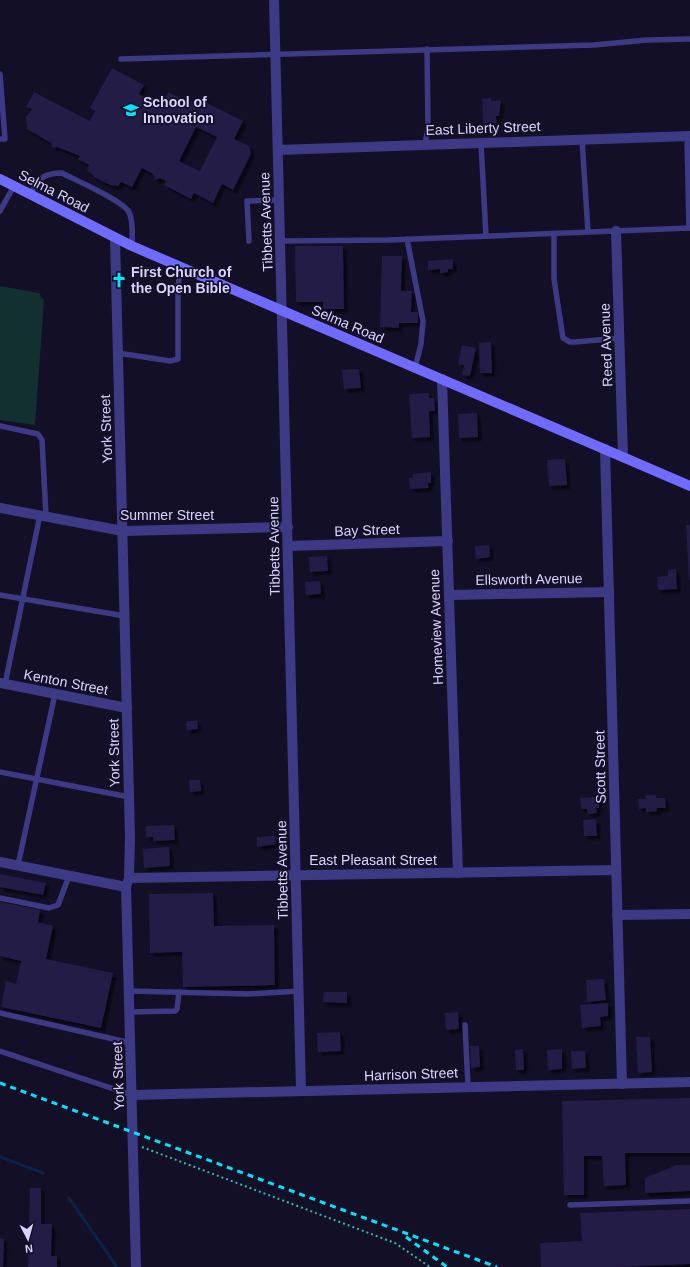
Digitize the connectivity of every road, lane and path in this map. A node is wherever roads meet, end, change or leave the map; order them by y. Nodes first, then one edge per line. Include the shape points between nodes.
1 (274, 0) edge
2 (690, 39) edge
3 (427, 49) junction
4 (276, 55) junction
5 (121, 58) dead end
6 (0, 74) edge
7 (689, 136) edge
8 (0, 139) edge
9 (582, 139) junction
10 (481, 143) junction
11 (425, 144) junction
12 (278, 150) junction
13 (0, 179) edge
14 (14, 186) junction
15 (30, 194) junction
16 (0, 196) edge
17 (6, 199) junction
18 (279, 200) junction
19 (0, 211) edge
20 (690, 228) edge
21 (588, 232) junction
22 (616, 232) junction
23 (554, 234) junction
24 (486, 236) junction
25 (115, 238) junction
26 (407, 239) junction
27 (249, 241) dead end
28 (280, 241) junction
29 (132, 246) junction
30 (181, 267) junction
31 (282, 311) junction
32 (619, 338) junction
33 (118, 353) junction
34 (415, 368) junction
35 (442, 379) junction
36 (0, 426) edge
37 (605, 450) junction
38 (623, 457) junction
39 (690, 486) edge
40 (0, 508) edge
41 (43, 516) junction
42 (288, 527) junction
43 (123, 531) junction
44 (448, 541) junction
45 (288, 546) junction
46 (609, 592) junction
47 (0, 594) edge
48 (449, 594) junction
49 (22, 599) junction
50 (125, 616) junction
51 (2, 683) edge
52 (55, 694) junction
53 (127, 708) junction
54 (0, 772) edge
55 (37, 780) junction
56 (129, 797) junction
57 (0, 862) edge
58 (18, 865) junction
59 (616, 870) junction
60 (458, 873) junction
61 (296, 874) junction
62 (69, 876) junction
63 (127, 883) junction
64 (0, 898) edge
65 (690, 914) edge
66 (617, 915) junction
67 (129, 991) junction
68 (299, 991) junction
69 (179, 992) junction
70 (130, 1012) junction
71 (0, 1013) edge
72 (465, 1024) dead end
73 (131, 1043) junction
74 (0, 1051) edge
75 (690, 1082) edge
76 (622, 1084) junction
77 (468, 1086) junction
78 (301, 1091) junction
79 (132, 1095) junction
80 (134, 1144) junction
81 (690, 1201) edge
82 (570, 1205) dead end
83 (136, 1267) edge
84 (430, 1267) edge

1 - 4 street, Tibbetts Avenue
2 - 3 lane via 586,45
3 - 4 lane
3 - 11 lane via 428,127
4 - 5 lane
4 - 12 street, Tibbetts Avenue
6 - 8 lane via 5,139
7 - 9 street, East Liberty Street
7 - 20 lane
9 - 10 street, East Liberty Street
9 - 21 lane
10 - 11 street, East Liberty Street
10 - 24 lane
11 - 12 street, East Liberty Street
12 - 18 street, Tibbetts Avenue
13 - 14 street, Selma Road
14 - 15 street, Selma Road
14 - 17 lane
15 - 25 street, Selma Road
15 - 29 lane via 41,177 62,173 120,204 129,212 132,223
16 - 17 lane
17 - 19 lane
18 - 27 lane via 247,201
18 - 28 street, Tibbetts Avenue
20 - 22 lane
21 - 22 lane
21 - 23 lane
22 - 32 street, Reed Avenue
23 - 24 lane
23 - 32 lane via 554,279 563,338 570,342
24 - 26 lane
25 - 29 street, Selma Road
25 - 33 street, York Street
26 - 28 lane
26 - 34 lane via 423,321
28 - 31 street, Tibbetts Avenue
29 - 30 street, Selma Road
30 - 31 street, Selma Road
30 - 33 lane via 178,286 178,359 170,362
31 - 34 street, Selma Road
31 - 42 street, Tibbetts Avenue
32 - 38 street, Reed Avenue
33 - 43 street, York Street
34 - 35 street, Selma Road
35 - 37 street, Selma Road
35 - 44 street, Homeview Avenue
36 - 41 lane via 38,434 42,440
37 - 38 street, Selma Road
37 - 46 street, Scott Street
38 - 39 street, Selma Road
40 - 41 street, Summer Street
41 - 43 street, Summer Street
41 - 49 lane
42 - 43 street, Summer Street
42 - 45 street, Tibbetts Avenue
43 - 50 street, York Street
44 - 45 street, Bay Street
44 - 48 street, Homeview Avenue
45 - 61 street, Tibbetts Avenue
46 - 48 street, Ellsworth Avenue
46 - 59 street, Scott Street
47 - 49 lane
48 - 60 street, Homeview Avenue
49 - 50 lane
49 - 51 lane
50 - 53 street, York Street
51 - 52 street, Kenton Street
52 - 53 street, Kenton Street
52 - 55 lane
53 - 56 street, York Street
54 - 55 lane
55 - 56 lane
55 - 58 lane
56 - 63 street, York Street
57 - 58 street, East Pleasant Street
58 - 62 street, East Pleasant Street
59 - 60 street, East Pleasant Street
59 - 66 street, Scott Street
60 - 61 street, East Pleasant Street
61 - 63 street, East Pleasant Street
61 - 68 street, Tibbetts Avenue
62 - 63 street, East Pleasant Street
62 - 64 lane via 58,905 49,908
63 - 67 street, York Street
65 - 66 street
66 - 76 street, Scott Street
67 - 69 lane
67 - 70 street, York Street
68 - 69 lane via 248,994
68 - 78 street, Tibbetts Avenue
69 - 70 lane via 178,1009 175,1011
70 - 73 street, York Street
71 - 73 lane
72 - 77 lane
73 - 79 street, York Street
74 - 79 lane
75 - 76 street, Harrison Street
76 - 77 street, Harrison Street
77 - 78 street, Harrison Street
78 - 79 street, Harrison Street
79 - 80 street, York Street
80 - 83 street, York Street
80 - 84 path via 395,1243
81 - 82 lane

